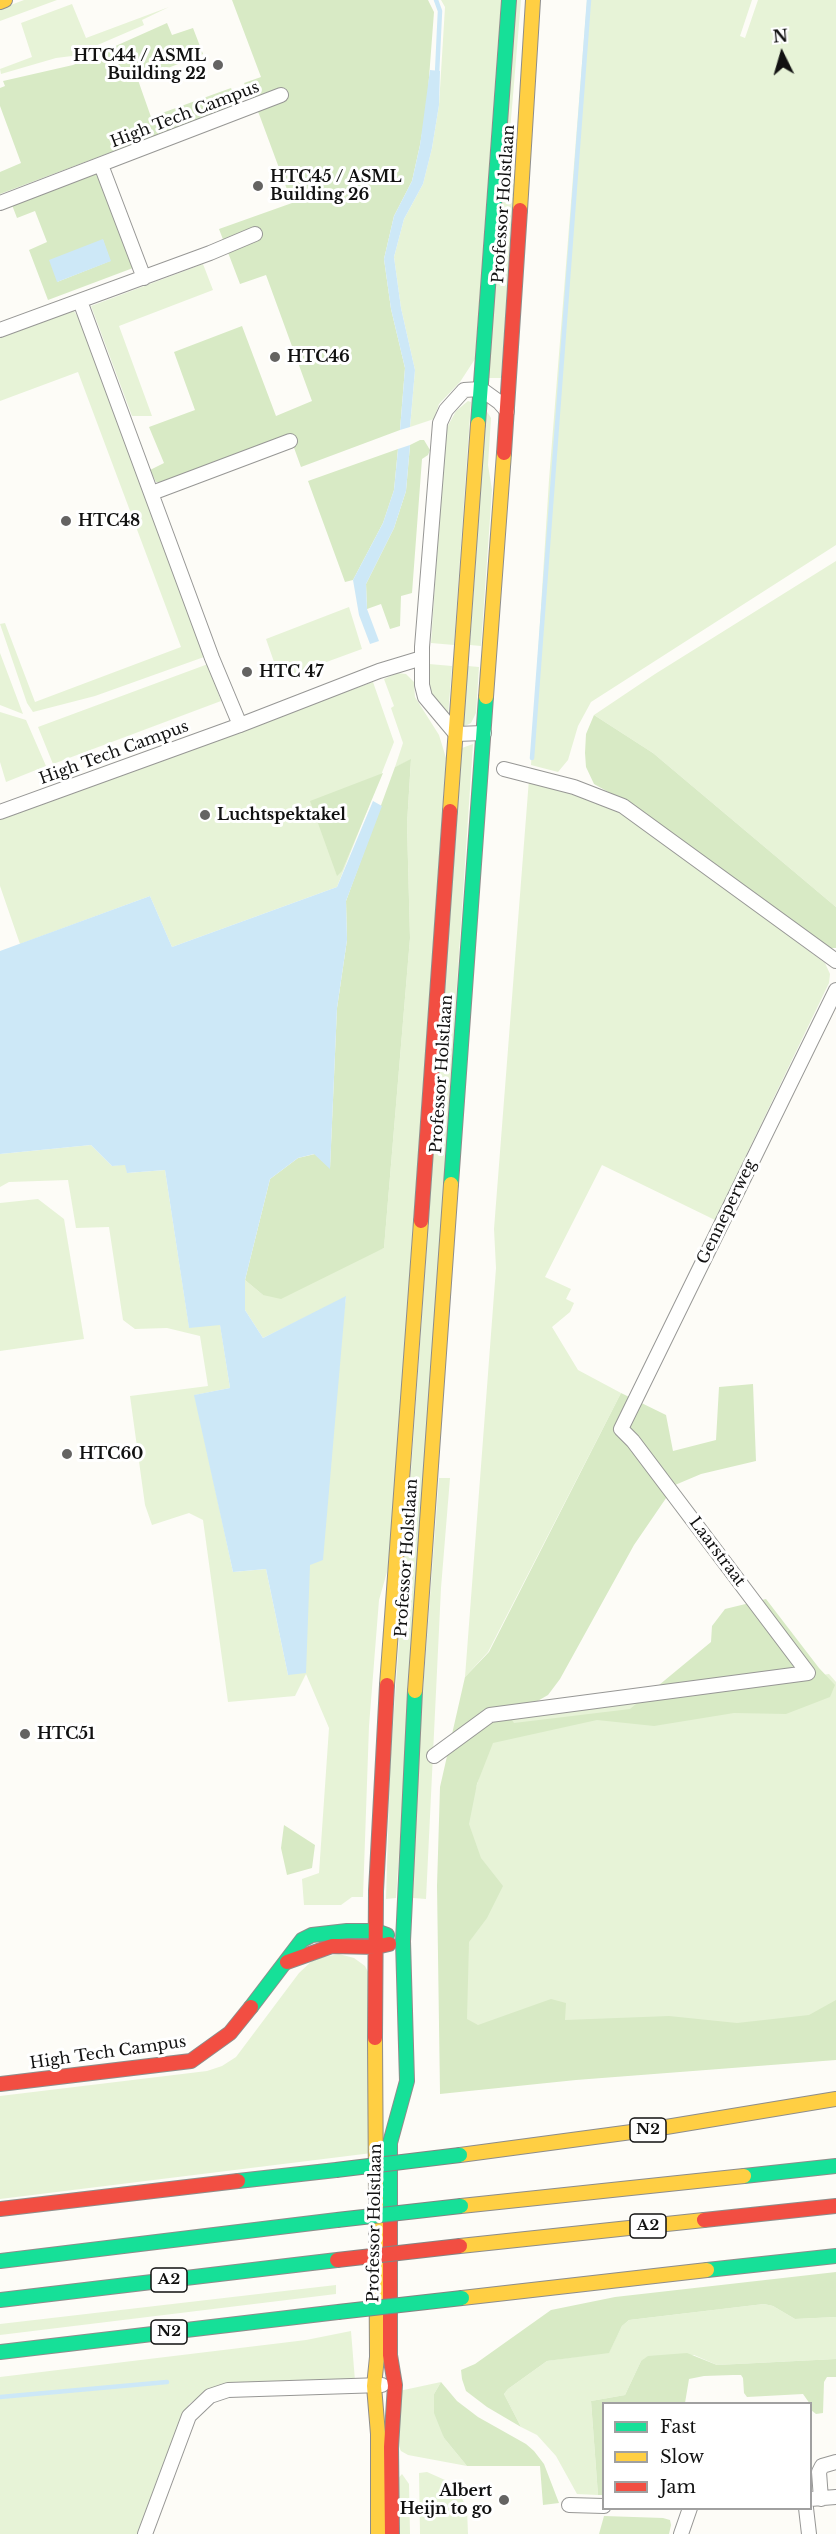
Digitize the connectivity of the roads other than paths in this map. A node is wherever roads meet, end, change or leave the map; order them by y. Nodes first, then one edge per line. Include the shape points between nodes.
1 (5, 0) edge
2 (509, 0) edge
3 (533, 0) edge
4 (0, 2) edge
5 (281, 96) dead end
6 (101, 165) junction
7 (0, 203) edge
8 (255, 234) dead end
9 (144, 278) junction
10 (80, 301) junction
11 (0, 330) edge
12 (481, 389) junction
13 (507, 411) junction
14 (290, 441) dead end
15 (152, 493) junction
16 (422, 658) junction
17 (240, 725) junction
18 (483, 733) junction
19 (456, 734) junction
20 (504, 769) dead end
21 (0, 812) edge
22 (836, 961) edge
23 (836, 990) edge
24 (626, 1433) joint
25 (434, 1756) dead end
26 (376, 1931) junction
27 (404, 1941) junction
28 (376, 1947) junction
29 (287, 1962) junction
30 (0, 2084) edge
31 (836, 2099) edge
32 (836, 2166) edge
33 (836, 2206) edge
34 (0, 2209) edge
35 (836, 2256) edge
36 (0, 2261) edge
37 (0, 2301) edge
38 (0, 2352) edge
39 (395, 2385) junction
40 (374, 2386) junction
41 (836, 2462) edge
42 (836, 2497) edge
43 (816, 2499) edge
44 (569, 2505) dead end
45 (602, 2506) edge
46 (689, 2510) edge
47 (806, 2510) edge
48 (145, 2534) edge
49 (378, 2534) edge
50 (393, 2534) edge
51 (681, 2534) edge
52 (809, 2534) edge

1 - 4 main road
2 - 12 main road, Professor Holstlaan
3 - 13 main road, Professor Holstlaan
5 - 6 street, High Tech Campus
6 - 7 street, High Tech Campus
6 - 9 street, High Tech Campus
8 - 9 street
9 - 10 street
10 - 11 street
10 - 15 street
12 - 13 street
12 - 16 street via 464,390 440,423
12 - 19 main road, Professor Holstlaan
13 - 18 main road, Professor Holstlaan
14 - 15 street
15 - 17 street
16 - 17 street, High Tech Campus
16 - 19 street via 425,698
17 - 21 street, High Tech Campus
18 - 19 street
18 - 27 main road, Professor Holstlaan via 418,1632
19 - 26 main road, Professor Holstlaan via 381,1766
20 - 22 street via 574,787 623,806
23 - 24 street, Genneperweg via 621,1429
24 - 25 street, Laarstraat via 808,1672 490,1715
26 - 27 main road, High Tech Campus
26 - 28 main road, Professor Holstlaan
26 - 29 main road, High Tech Campus via 312,1935 302,1940
27 - 28 main road, High Tech Campus
27 - 39 main road, Professor Holstlaan via 407,2081 390,2143 390,2355
28 - 29 main road, High Tech Campus via 332,1946
28 - 40 main road, Professor Holstlaan
29 - 30 main road, High Tech Campus via 230,2033 191,2061
31 - 34 main road, N2, bridge via 460,2156
32 - 36 main road, bridge
33 - 37 main road, A2, bridge
35 - 38 main road, N2, bridge
39 - 40 street
39 - 50 main road, Professor Holstlaan via 391,2447
40 - 48 street via 228,2390 210,2396 189,2416
40 - 49 main road, Professor Holstlaan
41 - 43 street via 822,2466
42 - 43 street
44 - 45 street
46 - 51 street
47 - 52 street

